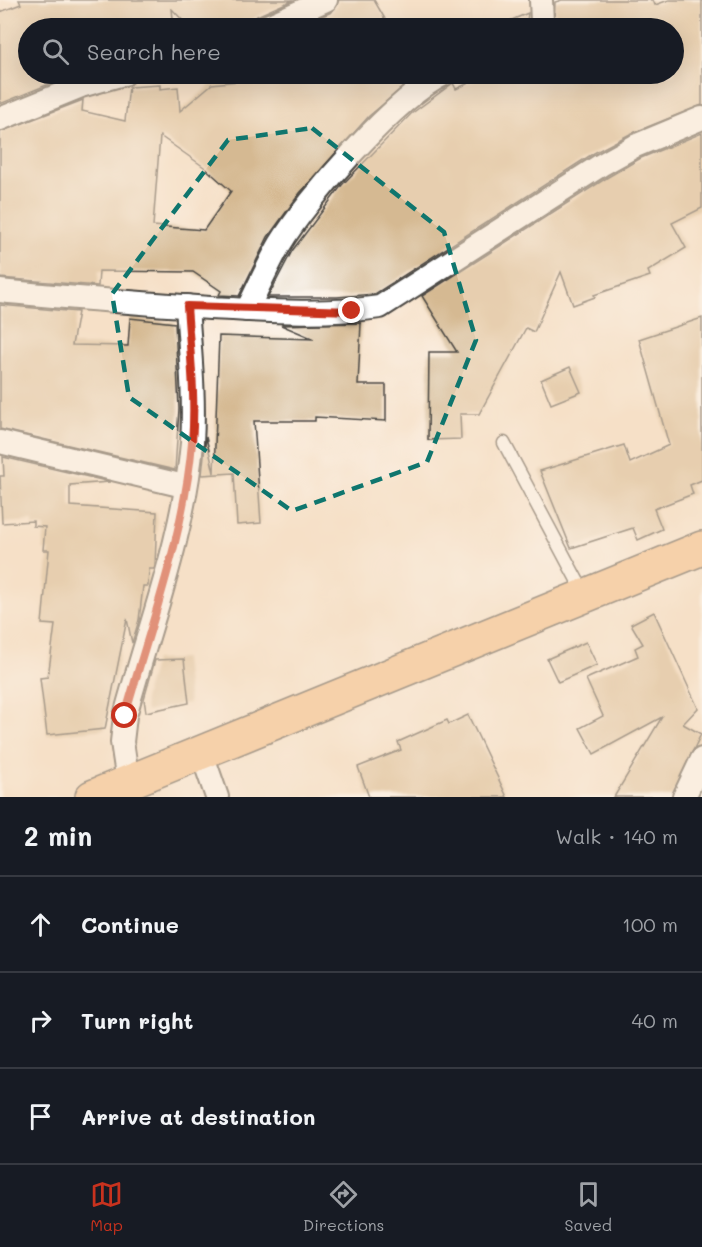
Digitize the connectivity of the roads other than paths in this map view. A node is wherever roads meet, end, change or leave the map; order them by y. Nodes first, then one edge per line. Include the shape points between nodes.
1 (326, 0) edge
2 (541, 0) edge
3 (286, 18) edge
4 (542, 18) edge
5 (88, 84) edge
6 (428, 84) edge
7 (702, 118) edge
8 (0, 119) edge
9 (0, 291) edge
10 (187, 306) junction
11 (247, 310) junction
12 (0, 442) edge
13 (504, 443) dead end
14 (184, 486) junction
15 (702, 548) edge
16 (585, 596) junction
17 (201, 751) junction
18 (128, 782) junction
19 (93, 797) edge
20 (217, 797) edge

1 - 3 street
2 - 4 street
5 - 8 street
6 - 11 street via 407,97 308,205 281,244
7 - 11 street via 601,165 380,307 352,311
9 - 10 street
10 - 11 street
10 - 14 street via 193,400 192,444
12 - 14 street
13 - 16 lane
14 - 18 street via 174,549 125,716 122,742
15 - 16 highway
16 - 17 highway
17 - 18 highway
17 - 20 street
18 - 19 highway

